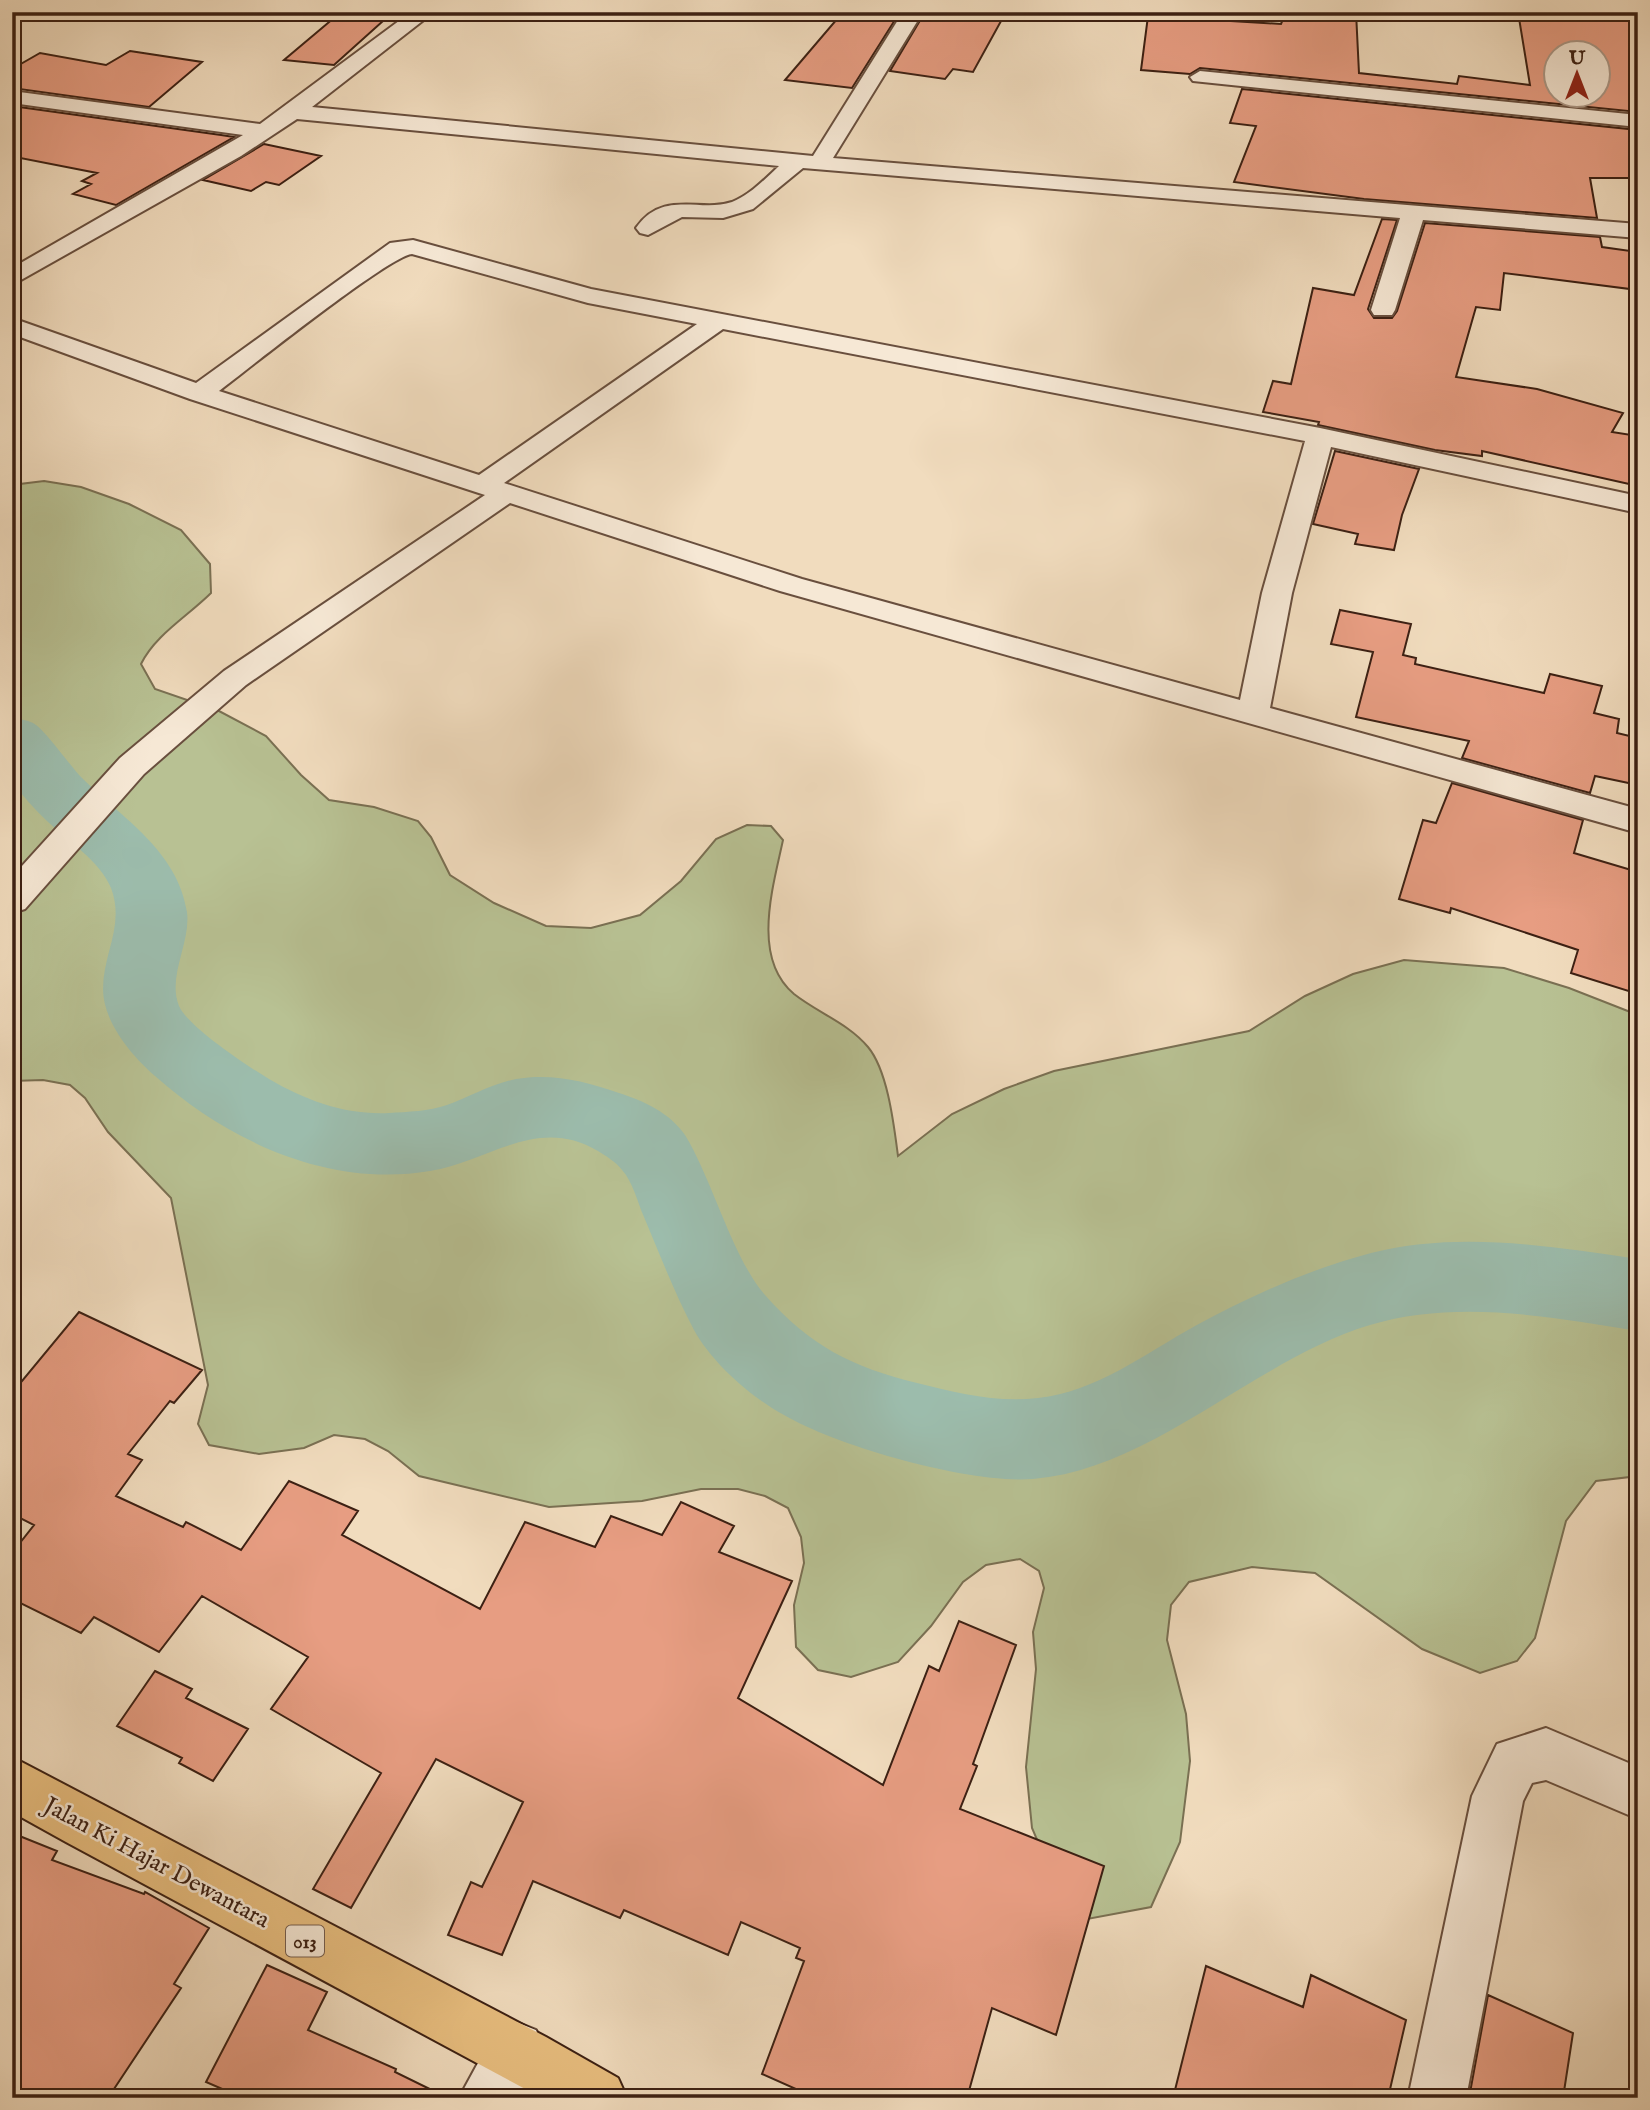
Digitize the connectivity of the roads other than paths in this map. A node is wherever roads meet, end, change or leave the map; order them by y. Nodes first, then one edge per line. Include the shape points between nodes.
1 (424, 12) edge
2 (913, 12) edge
3 (1200, 77) dead end
4 (12, 97) edge
5 (293, 112) junction
6 (1638, 121) edge
7 (263, 131) junction
8 (808, 162) junction
9 (1413, 214) junction
10 (648, 228) dead end
11 (1638, 231) edge
12 (12, 278) edge
13 (1383, 310) dead end
14 (718, 321) junction
15 (12, 325) edge
16 (199, 393) junction
17 (1320, 436) junction
18 (493, 490) junction
19 (1638, 505) edge
20 (1252, 714) junction
21 (1638, 821) edge
22 (12, 900) edge
23 (12, 1783) edge
24 (1638, 1793) edge
25 (516, 2050) junction
26 (488, 2098) edge
27 (598, 2098) edge
28 (1437, 2098) edge

1 - 5 street
2 - 8 street
3 - 6 street
4 - 7 street
5 - 7 street
5 - 8 street
7 - 12 street
8 - 9 street
8 - 10 street via 734,209 676,209
9 - 11 street
9 - 13 street
14 - 16 street via 588,296 398,248
14 - 17 street
14 - 18 street
15 - 16 street
16 - 18 street
17 - 19 street
17 - 20 street via 1277,593
18 - 20 street via 791,585
18 - 22 street via 235,678 132,766
20 - 21 street
23 - 25 main road, Jalan Ki Hajar Dewantara / 013 via 145,1859
24 - 28 street via 1546,1754 1516,1762 1498,1796
25 - 26 street
25 - 27 main road, Jalan Ki Hajar Dewantara / 013

